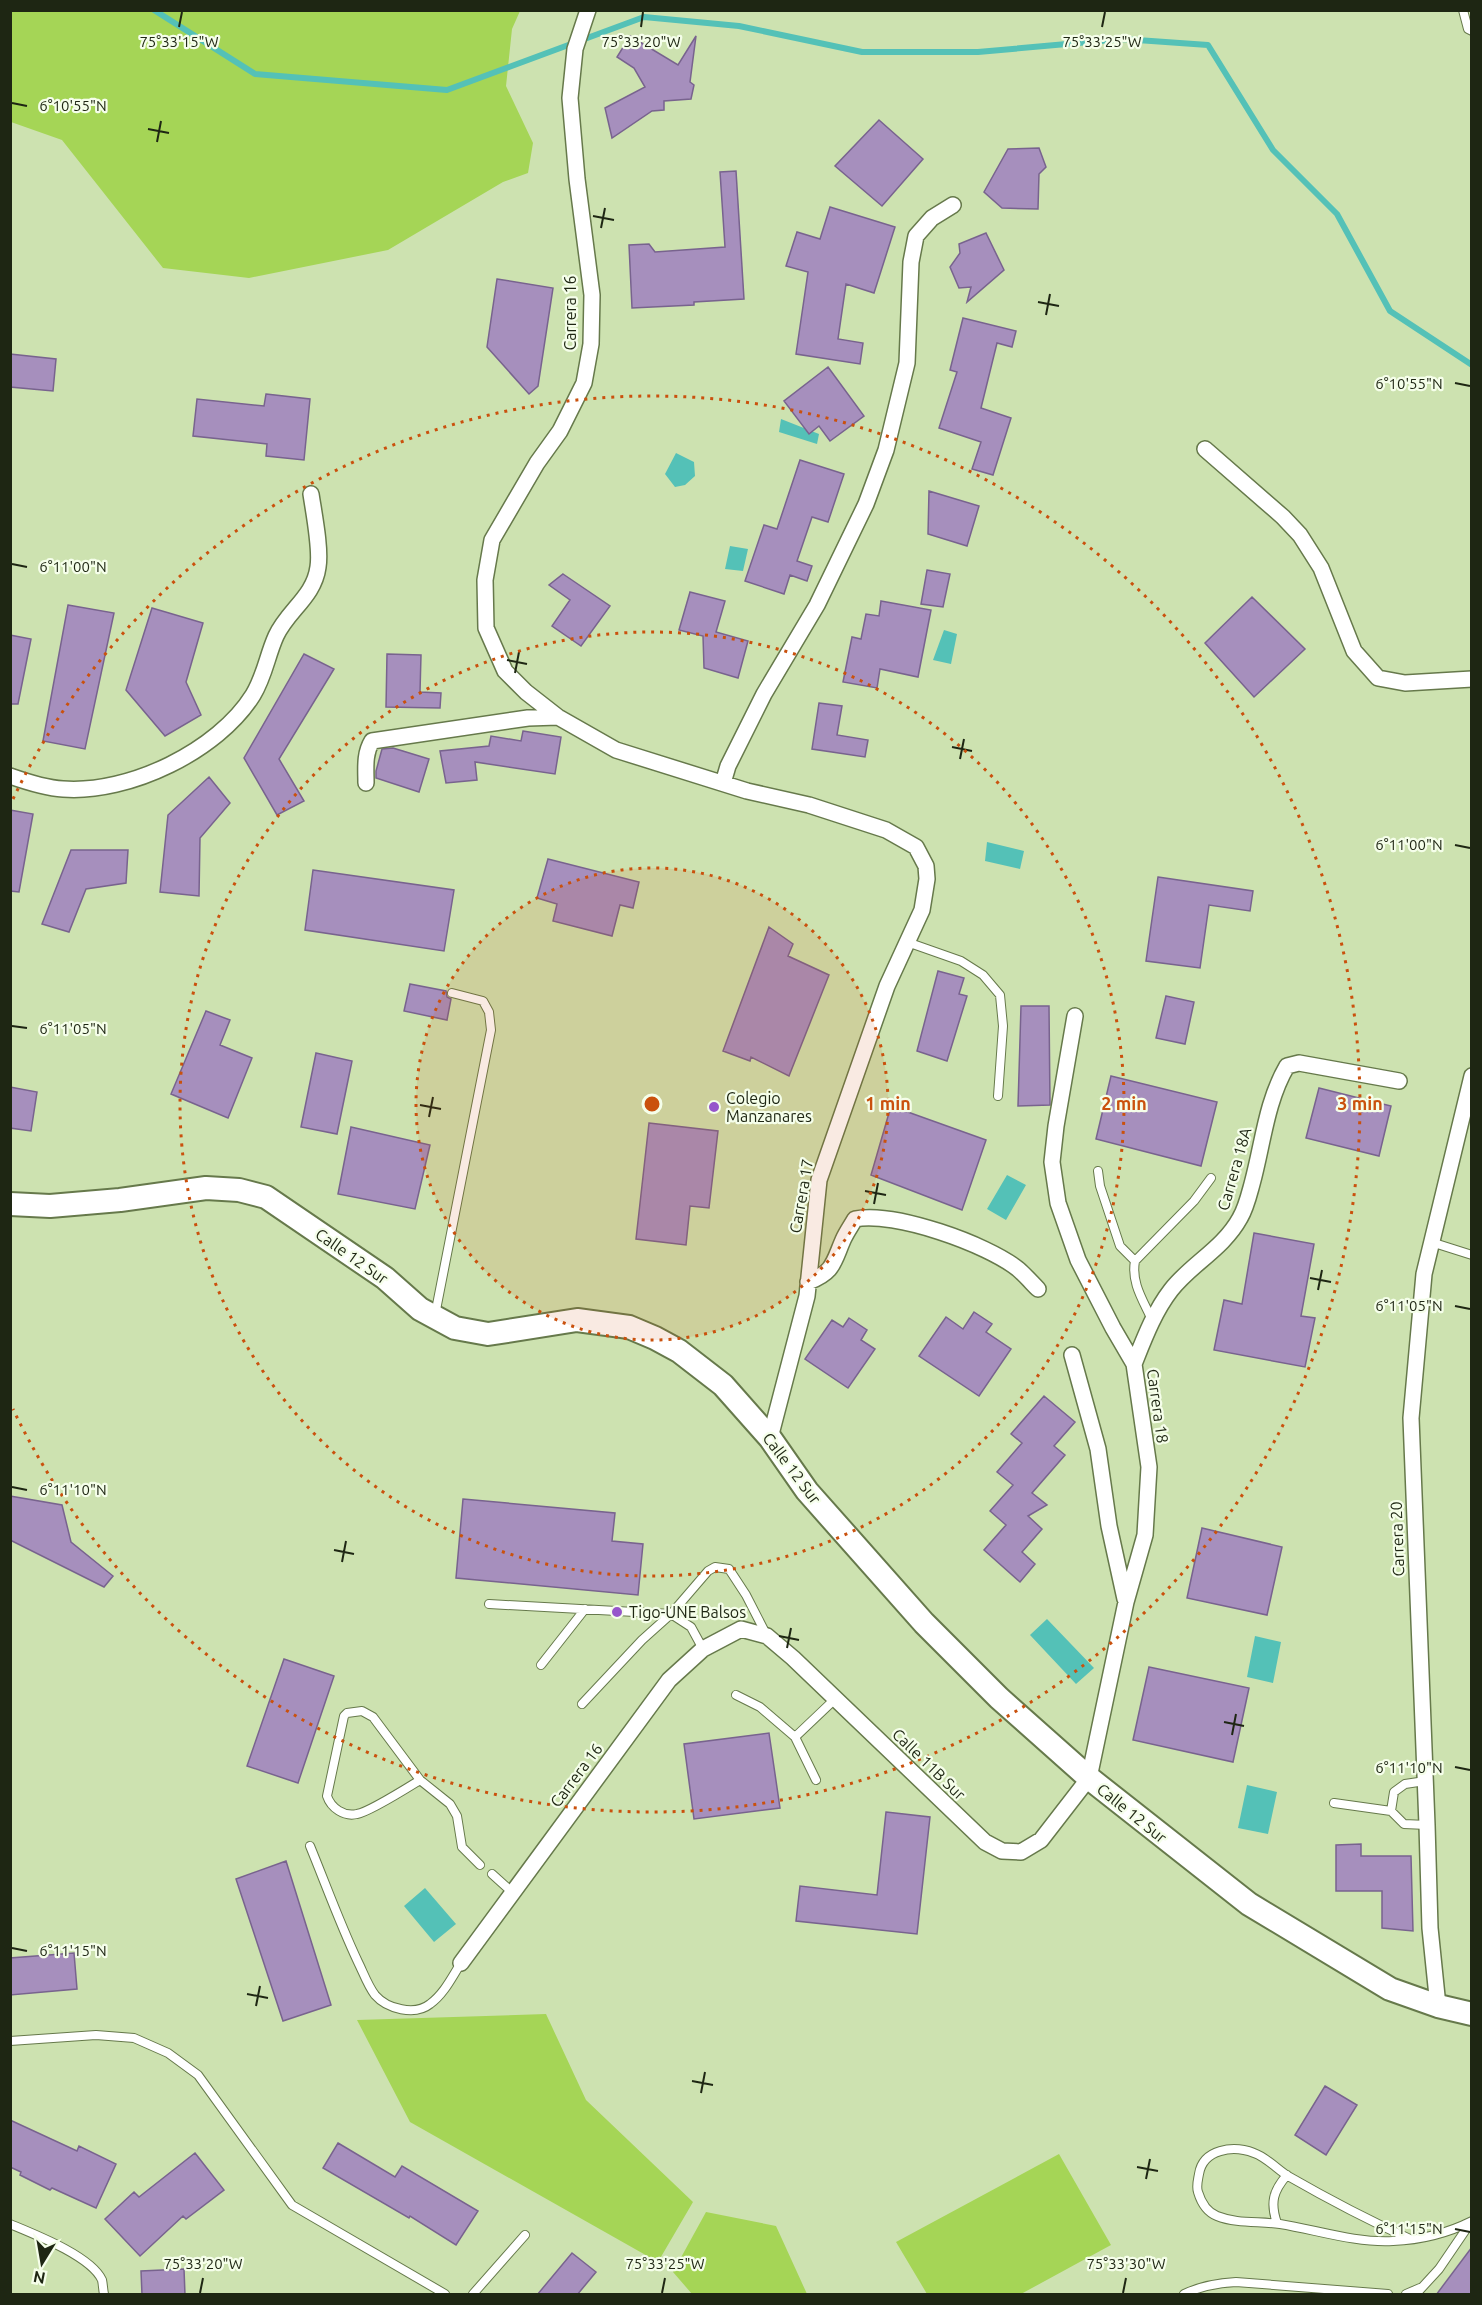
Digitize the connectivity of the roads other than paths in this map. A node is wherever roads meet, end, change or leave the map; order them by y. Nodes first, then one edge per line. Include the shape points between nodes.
1 (588, 10) edge
2 (1463, 10) edge
3 (1472, 31) edge
4 (953, 205) dead end
5 (1205, 449) dead end
6 (311, 494) dead end
7 (1472, 679) edge
8 (558, 717) junction
9 (10, 776) edge
10 (366, 783) dead end
11 (723, 783) junction
12 (907, 942) junction
13 (452, 993) dead end
14 (1075, 1017) dead end
15 (1472, 1076) edge
16 (1399, 1081) dead end
17 (998, 1096) dead end
18 (1098, 1171) dead end
19 (1211, 1178) dead end
20 (10, 1204) edge
21 (1431, 1242) junction
22 (1472, 1255) edge
23 (1135, 1261) junction
24 (808, 1282) junction
25 (1038, 1289) dead end
26 (435, 1317) junction
27 (1153, 1320) junction
28 (1072, 1355) dead end
29 (1134, 1364) junction
30 (770, 1438) junction
31 (1126, 1602) junction
32 (489, 1604) dead end
33 (585, 1609) junction
34 (671, 1614) junction
35 (741, 1629) joint
36 (767, 1636) junction
37 (704, 1648) junction
38 (541, 1665) dead end
39 (736, 1695) dead end
40 (835, 1699) junction
41 (582, 1704) dead end
42 (795, 1737) junction
43 (1089, 1778) junction
44 (420, 1780) junction
45 (816, 1780) dead end
46 (1425, 1781) junction
47 (1334, 1803) dead end
48 (1391, 1811) junction
49 (1428, 1825) junction
50 (310, 1846) dead end
51 (480, 1865) dead end
52 (492, 1874) dead end
53 (512, 1892) junction
54 (461, 1964) joint
55 (1438, 2006) junction
56 (1472, 2014) edge
57 (10, 2041) edge
58 (1287, 2175) junction
59 (1277, 2223) junction
60 (10, 2224) edge
61 (525, 2235) dead end
62 (1410, 2239) junction
63 (1419, 2291) edge
64 (104, 2295) edge
65 (445, 2295) edge
66 (473, 2295) edge
67 (1184, 2295) edge
68 (1388, 2295) edge
69 (1406, 2295) edge

1 - 8 street, Carrera 16 via 575,49 570,98 592,295 591,344 584,383 560,431 492,540 485,580 486,628 505,671
2 - 3 lane
4 - 11 street via 932,218 916,236 911,262 907,363 867,504 818,605 764,694
5 - 7 street via 1300,535 1321,568 1354,651 1378,678 1405,683
6 - 9 street via 319,565 314,586 286,619 256,688 227,727 169,766 100,787 64,789
8 - 10 street via 372,741 366,759
8 - 11 street via 616,750
11 - 12 street, Carrera 17 via 886,830 916,847 926,866 927,879 922,910
12 - 17 lane via 961,961 983,975 1000,995 1003,1026
12 - 24 street, Carrera 17 via 868,1034 819,1180
13 - 26 lane via 483,1001 491,1030
14 - 29 street, Carrera 18 via 1052,1162 1058,1203 1078,1260
15 - 21 street, Carrera 20
16 - 27 street, Carrera 18A via 1299,1063 1287,1066 1269,1107 1241,1217 1224,1241 1171,1289
18 - 23 lane via 1120,1246
19 - 23 lane
20 - 26 main road, Calle 12 Sur via 50,1206 206,1188 266,1197
21 - 22 lane
21 - 46 street, Carrera 20 via 1411,1418
23 - 27 lane via 1136,1286
24 - 25 street via 824,1276 835,1263 843,1238 855,1219 868,1216 918,1225 969,1243 1017,1268
24 - 30 street, Carrera 17
26 - 30 main road, Calle 12 Sur via 455,1328 488,1334 576,1320 629,1327 679,1351 723,1385
27 - 29 street, Carrera 18A
28 - 31 street via 1098,1449 1109,1526
29 - 31 street, Carrera 18 via 1149,1467 1145,1535
30 - 43 main road, Calle 12 Sur via 807,1491 924,1623 999,1698
31 - 43 street, Carrera 18
32 - 33 lane
33 - 34 lane
33 - 38 lane
34 - 36 lane via 708,1571 723,1567 729,1569 746,1595
34 - 37 lane via 691,1628
34 - 41 lane
35 - 36 street, Calle 11B Sur
35 - 37 street, Carrera 16
36 - 40 street, Calle 11B Sur
37 - 53 street, Carrera 16 via 669,1680
39 - 42 lane via 760,1707
40 - 42 lane
40 - 43 street, Calle 11B Sur via 985,1842 1002,1851 1021,1852 1041,1840
42 - 45 lane
43 - 55 main road, Calle 12 Sur via 1249,1904 1390,1989
44 - 44 lane via 359,1814 342,1812 329,1804 327,1796 344,1716 351,1710 373,1717
44 - 51 lane via 450,1804 457,1816 462,1848
46 - 48 lane via 1405,1784 1394,1792
46 - 49 street, Carrera 20
47 - 48 lane
48 - 49 lane via 1404,1824
49 - 55 street, Carrera 20 via 1430,1928
50 - 54 lane via 343,1932 375,1995 400,2009 428,2006
52 - 53 lane
53 - 54 street, Carrera 16
55 - 56 main road, Calle 12 Sur
57 - 65 lane via 134,2038 168,2053 198,2075 291,2205
58 - 59 lane via 1277,2187 1274,2199
58 - 59 lane via 1255,2153 1231,2149 1215,2152 1200,2166 1196,2188 1202,2203 1214,2215
58 - 62 lane
59 - 62 lane via 1376,2242
60 - 64 lane via 62,2246 86,2263 102,2280
61 - 66 lane
62 - 63 lane via 1453,2231 1472,2221
63 - 69 lane
67 - 68 lane via 1198,2288 1236,2282

